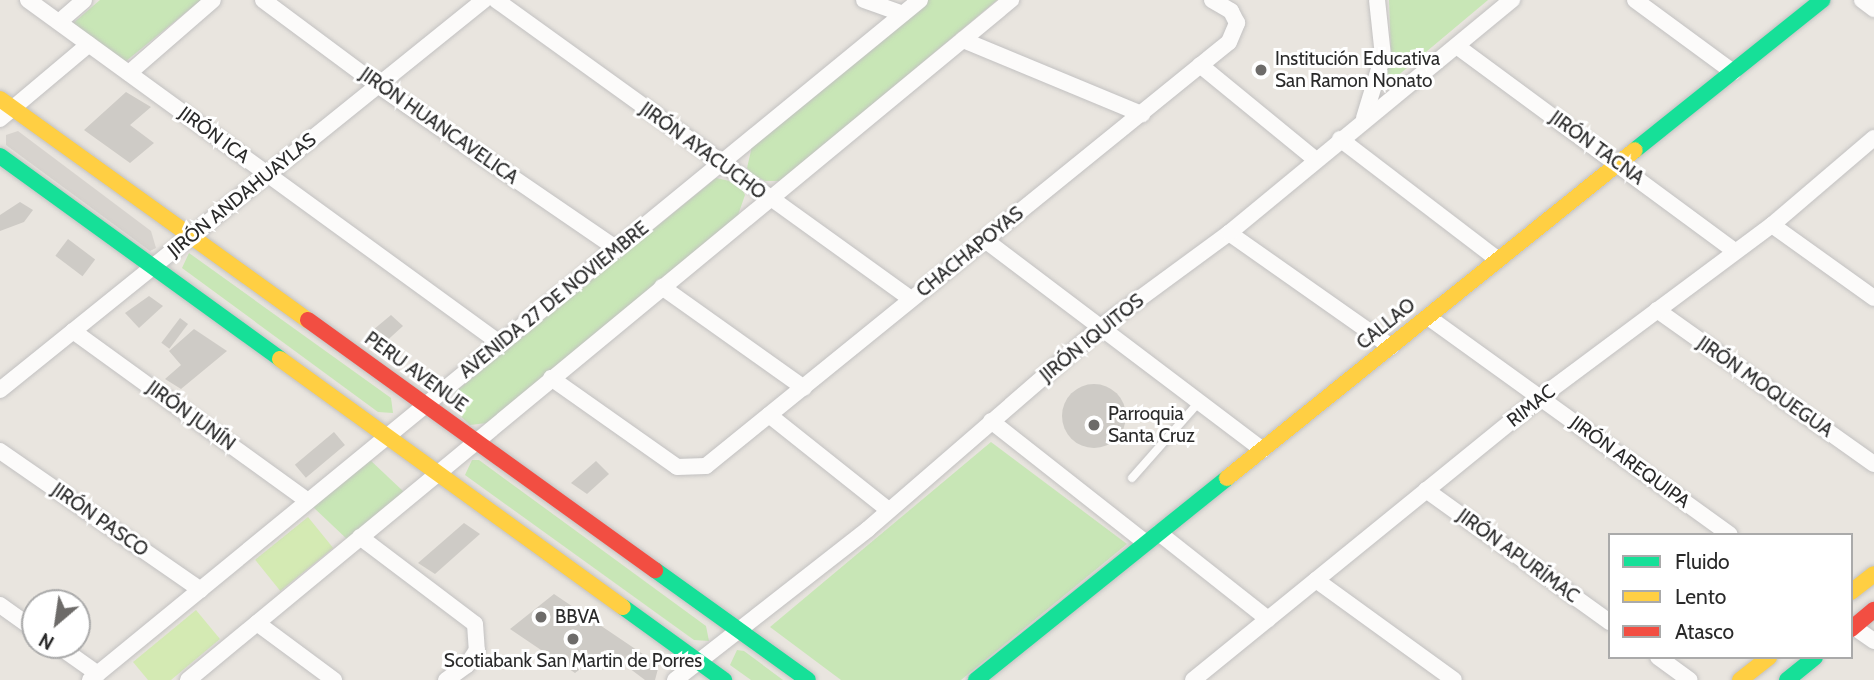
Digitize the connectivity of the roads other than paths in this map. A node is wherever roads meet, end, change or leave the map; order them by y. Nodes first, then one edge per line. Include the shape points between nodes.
1 (28, 0) edge
2 (84, 0) edge
3 (213, 0) edge
4 (263, 0) edge
5 (484, 0) edge
6 (496, 0) edge
7 (864, 0) edge
8 (920, 0) edge
9 (1011, 0) edge
10 (1212, 0) edge
11 (1377, 0) edge
12 (1512, 0) edge
13 (1635, 0) edge
14 (1822, 0) edge
15 (1862, 0) edge
16 (1874, 9) edge
17 (903, 14) junction
18 (59, 22) junction
19 (963, 40) junction
20 (89, 44) junction
21 (1458, 47) junction
22 (1200, 65) junction
23 (1733, 72) junction
24 (129, 73) junction
25 (376, 84) junction
26 (4, 109) edge
27 (1142, 114) junction
28 (1364, 118) junction
29 (1874, 138) edge
30 (1340, 139) junction
31 (0, 156) edge
32 (1315, 159) junction
33 (1619, 163) junction
34 (721, 164) junction
35 (268, 174) junction
36 (768, 199) junction
37 (1772, 225) junction
38 (1229, 233) junction
39 (192, 237) junction
40 (985, 240) junction
41 (617, 249) junction
42 (1735, 251) junction
43 (1498, 260) junction
44 (154, 267) junction
45 (662, 286) junction
46 (1874, 298) edge
47 (911, 299) junction
48 (1657, 310) junction
49 (1428, 317) junction
50 (1101, 327) junction
51 (73, 331) junction
52 (501, 344) junction
53 (1391, 347) junction
54 (0, 368) edge
55 (14, 378) junction
56 (551, 378) junction
57 (804, 388) junction
58 (0, 390) edge
59 (1541, 397) junction
60 (1199, 402) junction
61 (425, 404) junction
62 (769, 415) junction
63 (991, 421) junction
64 (387, 436) junction
65 (475, 441) junction
66 (1263, 450) junction
67 (0, 451) edge
68 (1874, 464) edge
69 (436, 471) junction
70 (1132, 478) dead end
71 (1426, 491) junction
72 (308, 501) junction
73 (887, 509) junction
74 (1727, 533) edge
75 (360, 537) junction
76 (1153, 538) junction
77 (1874, 574) edge
78 (1315, 580) junction
79 (201, 590) junction
80 (1853, 590) edge
81 (0, 605) edge
82 (1874, 611) edge
83 (1268, 619) junction
84 (21, 620) edge
85 (1608, 621) edge
86 (257, 623) junction
87 (1853, 626) edge
88 (1853, 628) edge
89 (739, 631) junction
90 (1874, 642) edge
91 (73, 659) edge
92 (1661, 659) edge
93 (1766, 659) edge
94 (1813, 659) edge
95 (698, 661) junction
96 (94, 677) edge
97 (1201, 678) edge
98 (188, 680) edge
99 (334, 680) edge
100 (446, 680) edge
101 (675, 680) edge
102 (724, 680) edge
103 (808, 680) edge
104 (976, 680) edge
105 (1454, 680) edge
106 (1690, 680) edge
107 (1740, 680) edge
108 (1787, 680) edge

1 - 18 street, JIRÓN ICA
2 - 18 street
3 - 24 street
4 - 25 street, JIRÓN HUANCAVELICA
5 - 25 street, JIRÓN ANDAHUAYLAS
6 - 34 street, JIRÓN AYACUCHO
7 - 17 street
8 - 17 street, AVENIDA 27 DE NOVIEMBRE
9 - 19 street
10 - 22 street, CHACHAPOYAS via 1231,10 1237,23 1229,42
11 - 28 street via 1383,56
12 - 21 street, JIRÓN IQUITOS
13 - 23 street
14 - 23 main road, CALLAO
15 - 16 street
17 - 34 street, AVENIDA 27 DE NOVIEMBRE
18 - 20 street, JIRÓN ICA
19 - 27 street
19 - 36 street
20 - 24 street, JIRÓN ICA
20 - 26 street
21 - 28 street, JIRÓN IQUITOS
21 - 33 street, JIRÓN TACNA
22 - 27 street, CHACHAPOYAS
22 - 32 street
23 - 33 main road, CALLAO
24 - 35 street, JIRÓN ICA
25 - 35 street, JIRÓN ANDAHUAYLAS
25 - 41 street, JIRÓN HUANCAVELICA
26 - 39 main road, PERU AVENUE
27 - 40 street, CHACHAPOYAS
28 - 30 street, JIRÓN IQUITOS
29 - 37 street, RIMAC
30 - 32 street, JIRÓN IQUITOS
30 - 43 street
31 - 44 main road
32 - 38 street, JIRÓN IQUITOS
33 - 42 street, JIRÓN TACNA
33 - 43 main road, CALLAO
34 - 36 street, JIRÓN AYACUCHO
34 - 41 street, AVENIDA 27 DE NOVIEMBRE
35 - 39 street, JIRÓN ANDAHUAYLAS
35 - 52 street, JIRÓN ICA
36 - 45 street
36 - 47 street, JIRÓN AYACUCHO
37 - 42 street, RIMAC
37 - 46 street
38 - 50 street, JIRÓN IQUITOS
38 - 53 street
39 - 44 street, JIRÓN ANDAHUAYLAS
39 - 61 main road, PERU AVENUE
40 - 47 street, CHACHAPOYAS
40 - 50 street
41 - 52 street, AVENIDA 27 DE NOVIEMBRE
42 - 48 street, RIMAC
43 - 49 main road, CALLAO
44 - 51 street, JIRÓN ANDAHUAYLAS
44 - 64 main road
45 - 56 street
45 - 57 street
47 - 57 street, CHACHAPOYAS
48 - 59 street, RIMAC
48 - 68 street, JIRÓN MOQUEGUA
49 - 53 main road, CALLAO
49 - 59 street, JIRÓN AREQUIPA
50 - 60 street
50 - 63 street, JIRÓN IQUITOS
51 - 55 street, JIRÓN ANDAHUAYLAS
51 - 72 street, JIRÓN JUNÍN
52 - 61 street, AVENIDA 27 DE NOVIEMBRE
53 - 66 main road, CALLAO
54 - 55 street
55 - 58 street, JIRÓN ANDAHUAYLAS
56 - 62 street, CHACHAPOYAS via 677,467 706,466
56 - 65 street
57 - 62 street, CHACHAPOYAS
59 - 71 street, RIMAC
59 - 74 street, JIRÓN AREQUIPA
60 - 66 street
60 - 70 lane
61 - 64 street, AVENIDA 27 DE NOVIEMBRE
61 - 65 main road, PERU AVENUE
62 - 73 street
63 - 73 street, JIRÓN IQUITOS
63 - 76 street
64 - 69 main road
64 - 72 street, AVENIDA 27 DE NOVIEMBRE
65 - 69 street
65 - 89 main road, PERU AVENUE
66 - 76 main road, CALLAO
67 - 79 street, JIRÓN PASCO
69 - 75 street
69 - 95 main road
71 - 78 street, RIMAC
71 - 85 street, JIRÓN APURÍMAC
72 - 79 street, AVENIDA 27 DE NOVIEMBRE
73 - 89 street, JIRÓN IQUITOS
75 - 86 street
75 - 100 street via 475,624 477,650 467,665
76 - 83 street
76 - 104 main road, CALLAO
77 - 80 main road
78 - 83 street, RIMAC
78 - 105 street
79 - 96 street, AVENIDA 27 DE NOVIEMBRE
81 - 84 street
82 - 87 main road
83 - 97 street, RIMAC
86 - 98 street
86 - 99 street
88 - 90 street
89 - 95 street, JIRÓN IQUITOS
89 - 103 main road, PERU AVENUE
91 - 96 street
92 - 106 street
93 - 107 main road
94 - 108 main road
95 - 101 street, JIRÓN IQUITOS
95 - 102 main road

